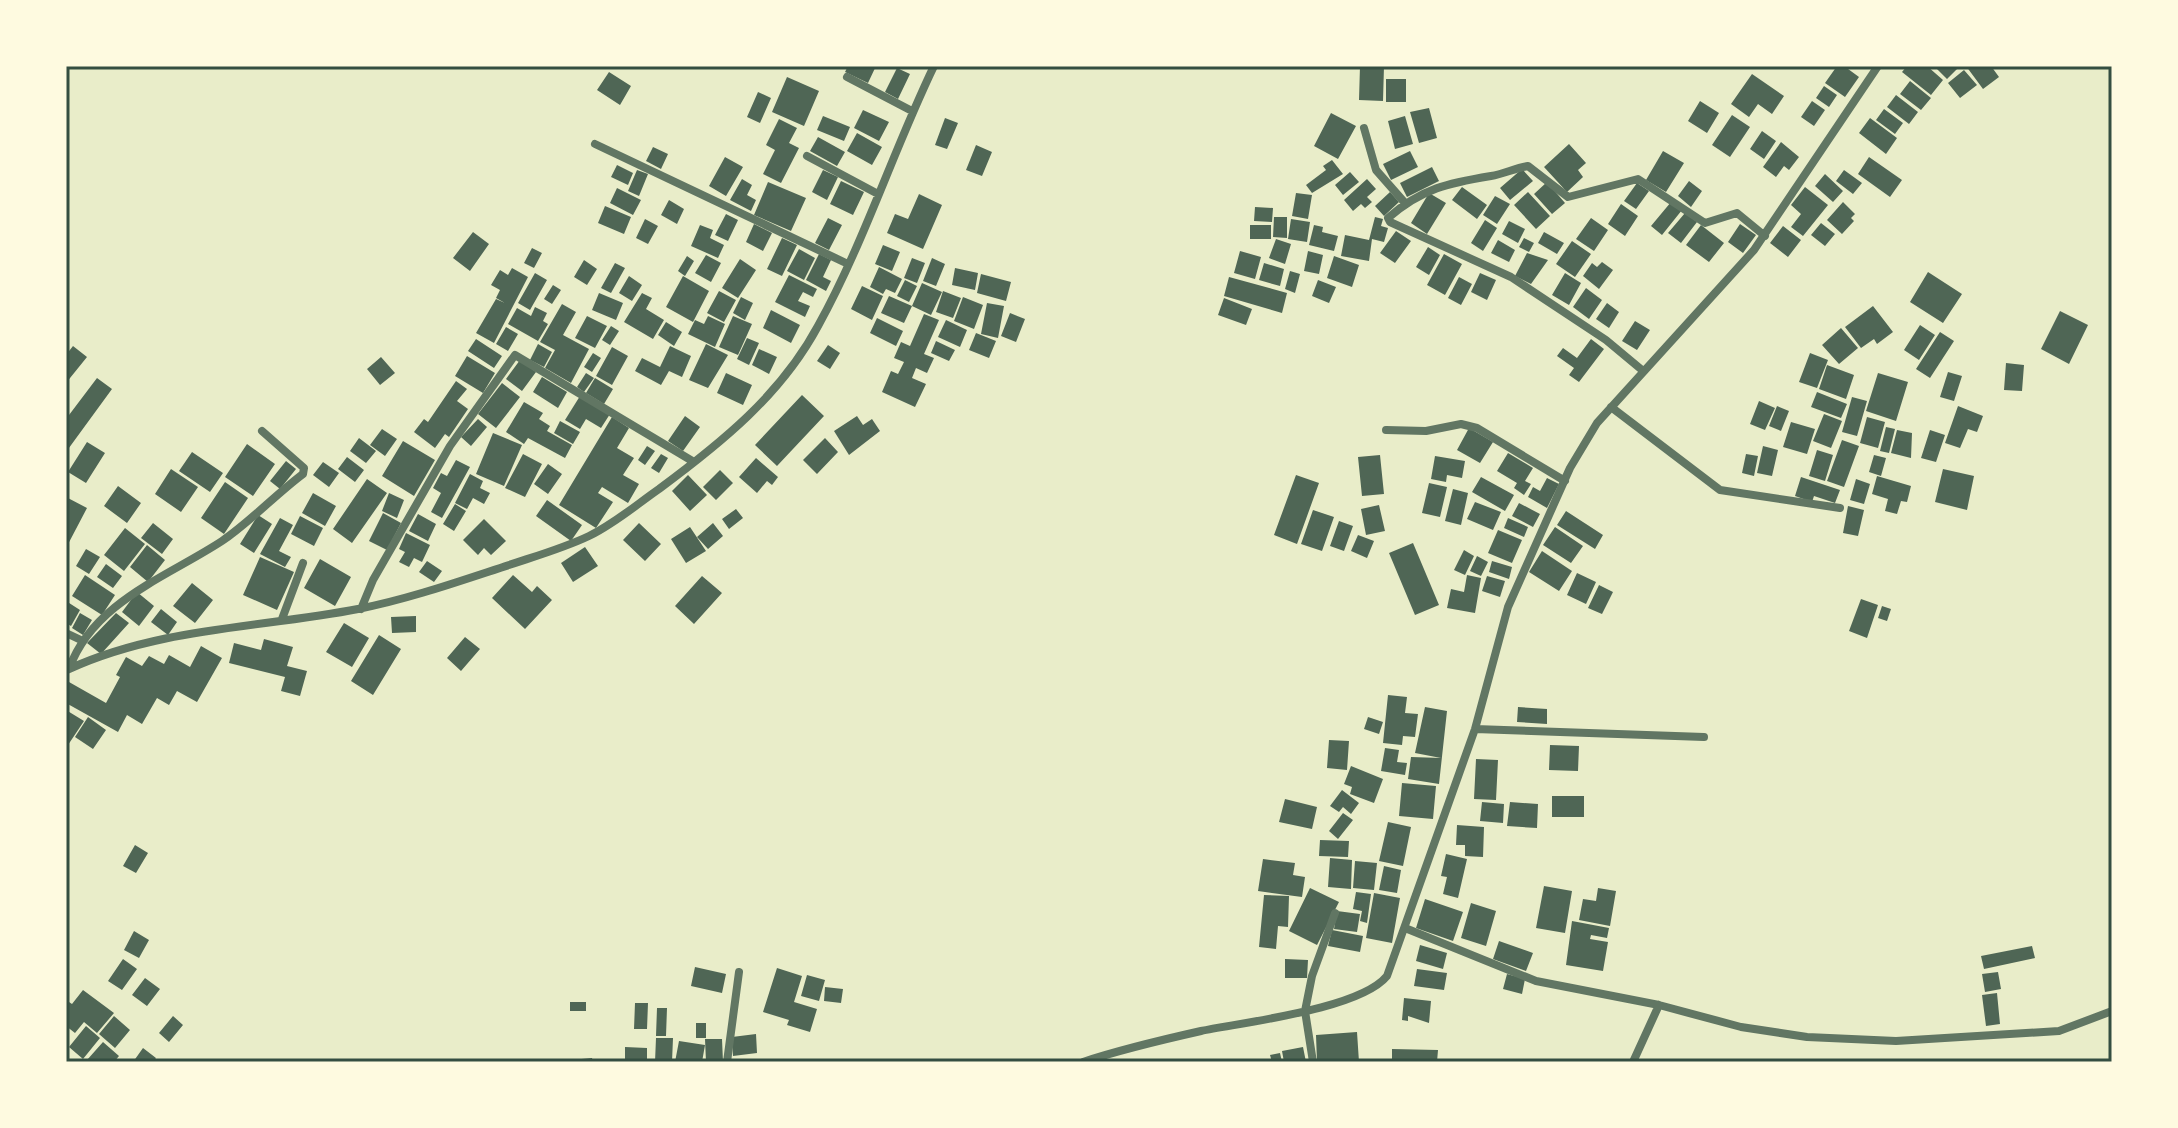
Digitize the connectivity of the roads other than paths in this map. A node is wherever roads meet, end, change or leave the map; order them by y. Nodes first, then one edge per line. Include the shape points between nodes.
1 (934, 66) edge
2 (1878, 66) edge
3 (847, 77) dead end
4 (912, 111) junction
5 (1364, 128) dead end
6 (595, 144) dead end
7 (807, 156) dead end
8 (878, 194) junction
9 (1405, 203) junction
10 (1765, 236) junction
11 (848, 264) junction
12 (1642, 370) junction
13 (1611, 407) junction
14 (1386, 430) dead end
15 (262, 431) dead end
16 (694, 462) junction
17 (1565, 481) junction
18 (1840, 508) dead end
19 (303, 563) dead end
20 (361, 609) junction
21 (282, 619) junction
22 (66, 633) edge
23 (83, 641) junction
24 (68, 671) edge
25 (1475, 729) junction
26 (1704, 737) dead end
27 (1335, 913) dead end
28 (1405, 928) junction
29 (739, 972) dead end
30 (1659, 1005) junction
31 (1305, 1011) junction
32 (2112, 1011) edge
33 (727, 1062) edge
34 (1083, 1062) edge
35 (1313, 1062) edge
36 (1633, 1062) edge

1 - 4 street
2 - 10 street
3 - 4 street
4 - 8 street
5 - 9 street via 1373,165
6 - 11 street
7 - 8 street
8 - 11 street
9 - 10 street via 1462,179 1528,166 1568,197 1638,179 1705,223 1737,213
9 - 12 street via 1389,222 1501,271
10 - 12 street
11 - 16 street via 818,327 789,371 729,435
12 - 13 street
13 - 17 street
13 - 18 street via 1720,490
14 - 17 street via 1426,431 1461,424 1477,428
15 - 23 street via 304,468 303,474 224,539 128,596
16 - 20 street via 589,536 444,587
16 - 20 street via 517,354 450,446
17 - 25 street via 1508,607
19 - 21 street
20 - 21 street
21 - 24 street via 193,632 105,654
22 - 23 street
23 - 24 street
25 - 26 street
25 - 28 street
27 - 31 street
28 - 30 street via 1536,981
28 - 31 street via 1383,982
29 - 33 street
30 - 32 street via 1741,1027 1807,1037 1896,1041 2070,1029
30 - 36 street
31 - 34 street via 1124,1048
31 - 35 street

